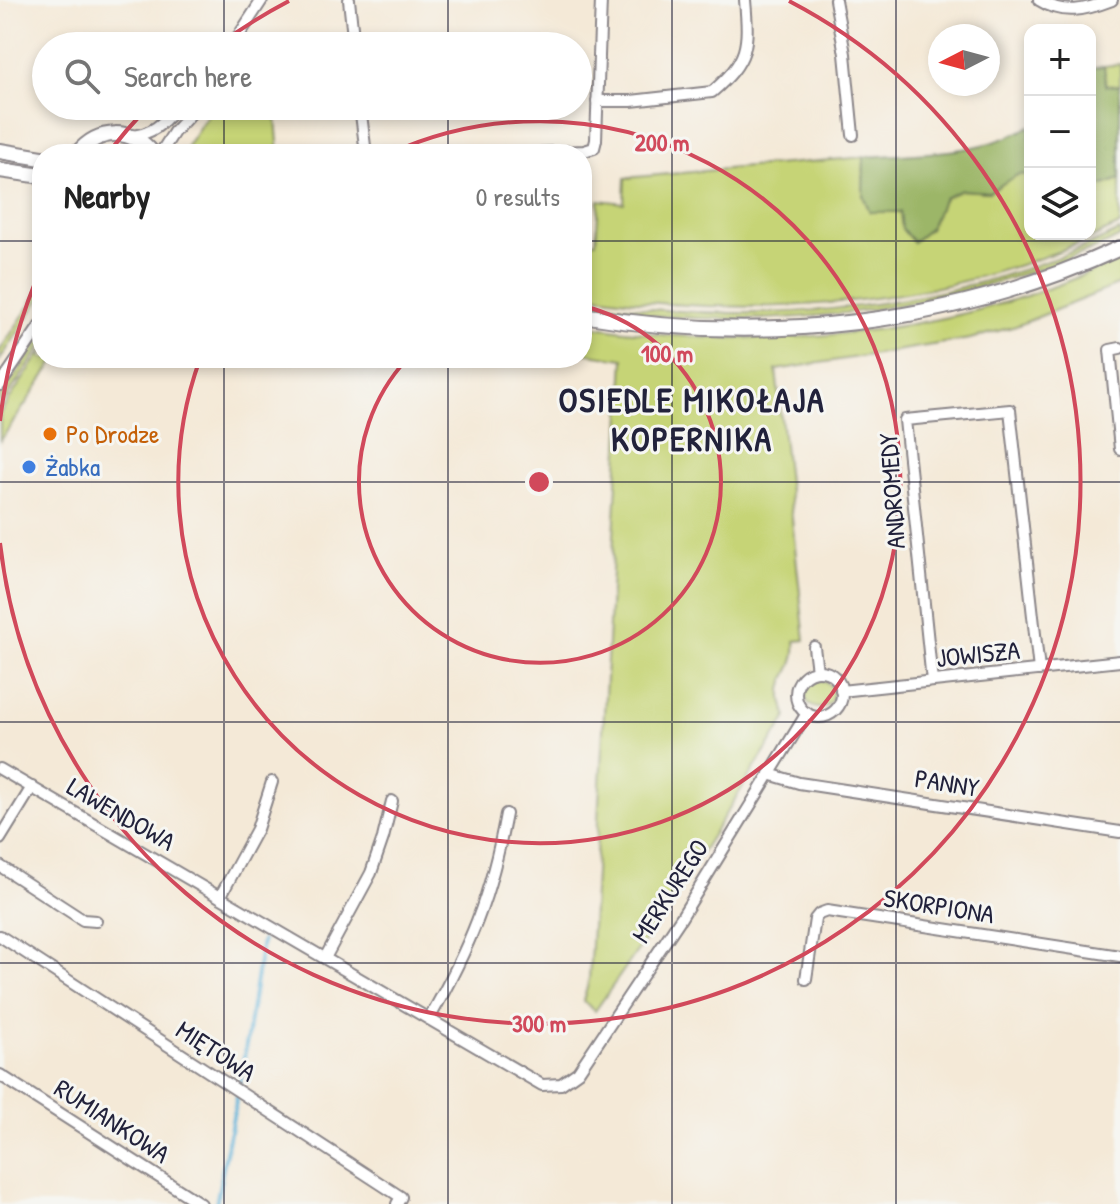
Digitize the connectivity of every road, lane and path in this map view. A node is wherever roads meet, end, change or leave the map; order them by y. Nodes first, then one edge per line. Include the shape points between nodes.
1 (262, 0) edge
2 (349, 0) edge
3 (601, 0) edge
4 (745, 0) edge
5 (835, 0) edge
6 (1039, 0) edge
7 (1112, 0) edge
8 (241, 32) edge
9 (352, 32) edge
10 (597, 101) junction
11 (165, 120) edge
12 (185, 120) edge
13 (362, 120) edge
14 (853, 135) dead end
15 (129, 136) junction
16 (89, 144) edge
17 (144, 144) edge
18 (166, 144) edge
19 (365, 144) edge
20 (592, 149) edge
21 (0, 151) edge
22 (32, 156) edge
23 (0, 170) edge
24 (32, 175) edge
25 (1120, 248) edge
26 (592, 316) edge
27 (32, 338) edge
28 (1120, 348) edge
29 (0, 385) edge
30 (1120, 449) edge
31 (814, 647) dead end
32 (1120, 661) edge
33 (1039, 670) junction
34 (817, 671) junction
35 (932, 681) junction
36 (841, 691) junction
37 (807, 713) junction
38 (0, 769) edge
39 (769, 774) junction
40 (272, 782) dead end
41 (32, 787) junction
42 (392, 801) dead end
43 (506, 814) dead end
44 (1120, 832) edge
45 (0, 839) edge
46 (0, 866) edge
47 (220, 897) junction
48 (96, 921) dead end
49 (0, 936) edge
50 (1120, 956) edge
51 (325, 958) junction
52 (806, 979) dead end
53 (429, 1019) junction
54 (0, 1075) edge
55 (561, 1084) joint
56 (201, 1204) edge
57 (397, 1204) edge

1 - 8 street
2 - 9 street
3 - 10 street
4 - 10 street via 746,49 712,92
5 - 14 street
6 - 7 street via 1066,11
10 - 20 street
11 - 15 street via 155,130
12 - 18 street
13 - 19 street
15 - 16 main road via 112,133
15 - 17 main road
21 - 22 main road
23 - 24 main road
25 - 26 main road via 989,296 868,321 727,329
27 - 29 street
28 - 30 street via 1110,350
31 - 34 street
32 - 33 street, JOWISZA
33 - 35 street, JOWISZA
33 - 35 street, ANDROMEDY via 1010,410 905,420
34 - 36 street via 830,674
34 - 37 street via 804,676 796,689 798,703
35 - 36 street, JOWISZA
36 - 37 street via 831,713
37 - 39 street, MERKUREGO
38 - 41 street, LAWENDOWA
39 - 44 street, PANNY
39 - 55 street, MERKUREGO via 578,1072
40 - 47 street via 257,829
41 - 45 street
41 - 47 street, LAWENDOWA
42 - 51 street via 371,873
43 - 53 street via 486,901 466,952
46 - 48 street via 83,920
47 - 51 street, LAWENDOWA
49 - 57 street, MIĘTOWA via 401,1197
50 - 52 street, SKORPIONA via 827,911 815,919
51 - 53 street, LAWENDOWA
53 - 55 street, LAWENDOWA via 542,1085
54 - 56 street, RUMIANKOWA

